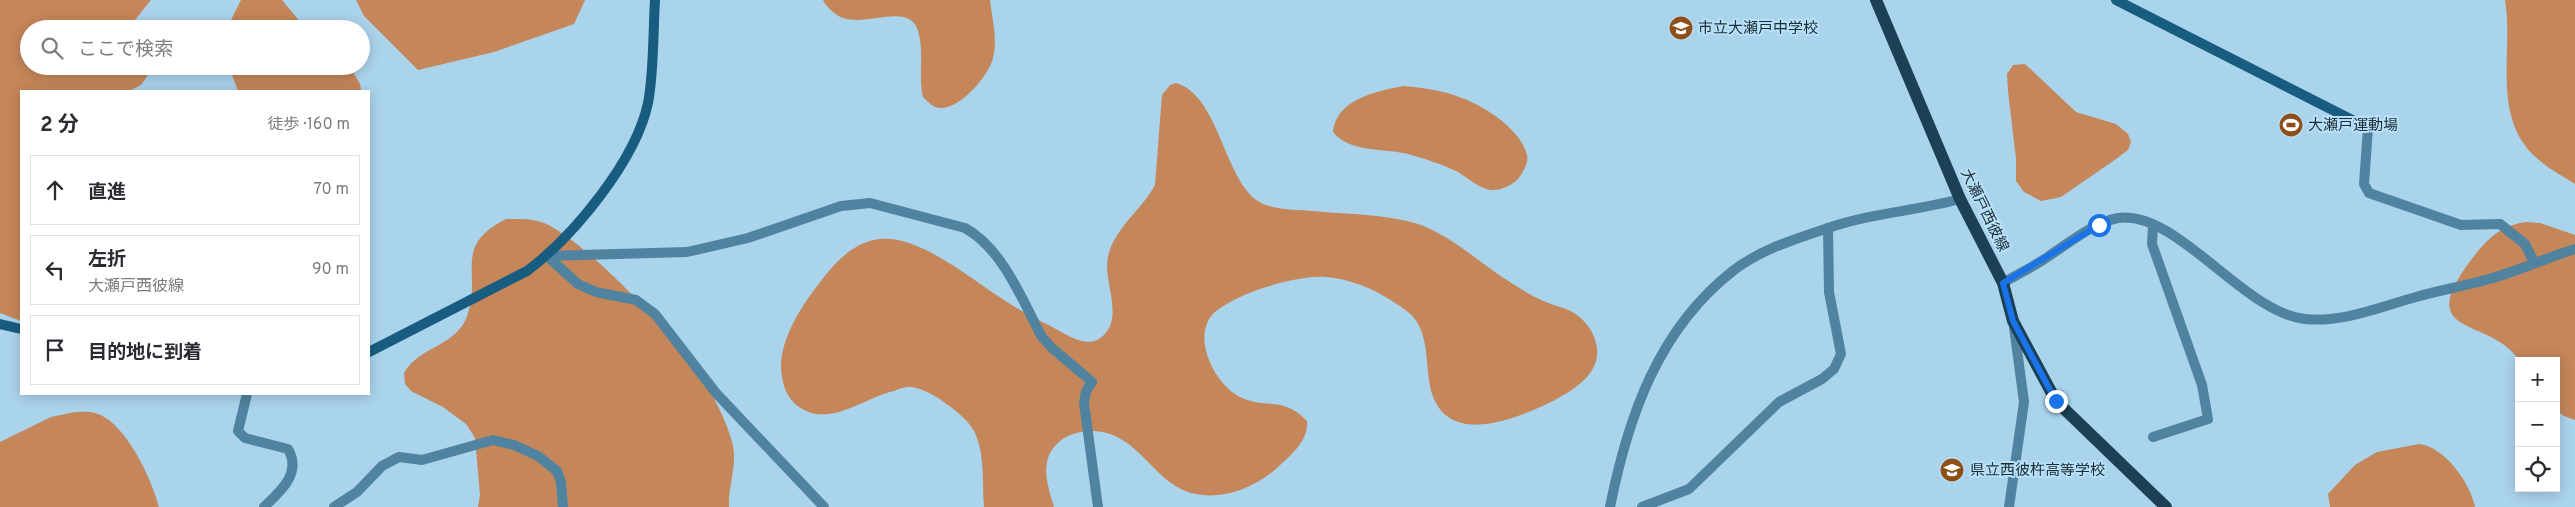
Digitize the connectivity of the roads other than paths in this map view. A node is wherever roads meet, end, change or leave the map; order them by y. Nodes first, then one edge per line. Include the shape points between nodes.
1 (655, 0) edge
2 (1876, 0) edge
3 (2116, 0) edge
4 (1960, 199) junction
5 (2153, 225) junction
6 (1828, 228) junction
7 (2575, 249) edge
8 (547, 256) junction
9 (2534, 262) junction
10 (2003, 283) junction
11 (2013, 321) junction
12 (0, 324) edge
13 (20, 329) edge
14 (370, 351) edge
15 (247, 395) edge
16 (2153, 437) dead end
17 (264, 507) edge
18 (334, 507) edge
19 (563, 507) edge
20 (824, 507) edge
21 (1098, 507) edge
22 (1610, 507) edge
23 (1642, 507) edge
24 (2009, 507) edge
25 (2166, 507) edge

1 - 8 street via 648,102 636,140 576,228
2 - 4 main road, 大瀬戸西彼線
3 - 9 street via 2368,128 2364,184 2368,193 2460,225 2500,224 2526,244
4 - 6 street
4 - 10 main road, 大瀬戸西彼線
5 - 9 street via 2180,239 2244,290 2287,314 2304,319 2336,319 2489,279
5 - 10 street via 2132,218 2118,218 2105,223
5 - 16 street via 2152,244 2202,385 2208,419
6 - 22 street via 1780,244 1735,270 1704,299 1678,331 1653,369 1636,406
6 - 23 street via 1829,292 1841,354 1834,369 1779,402 1689,490
7 - 9 street
8 - 14 street via 527,271
8 - 20 street via 578,284 596,292 636,300 655,314 716,394
8 - 21 street via 687,252 764,233 841,206 870,203 965,228 980,236 994,253 1042,337 1092,382 1084,403
10 - 11 main road, 大瀬戸西彼線
11 - 24 street via 2024,402
11 - 25 main road, 大瀬戸西彼線 via 2056,401
12 - 13 street
15 - 17 street via 238,431 245,438 288,449 293,458 292,474 283,490
18 - 19 street via 357,492 382,466 399,457 422,460 493,440 538,456 557,471

